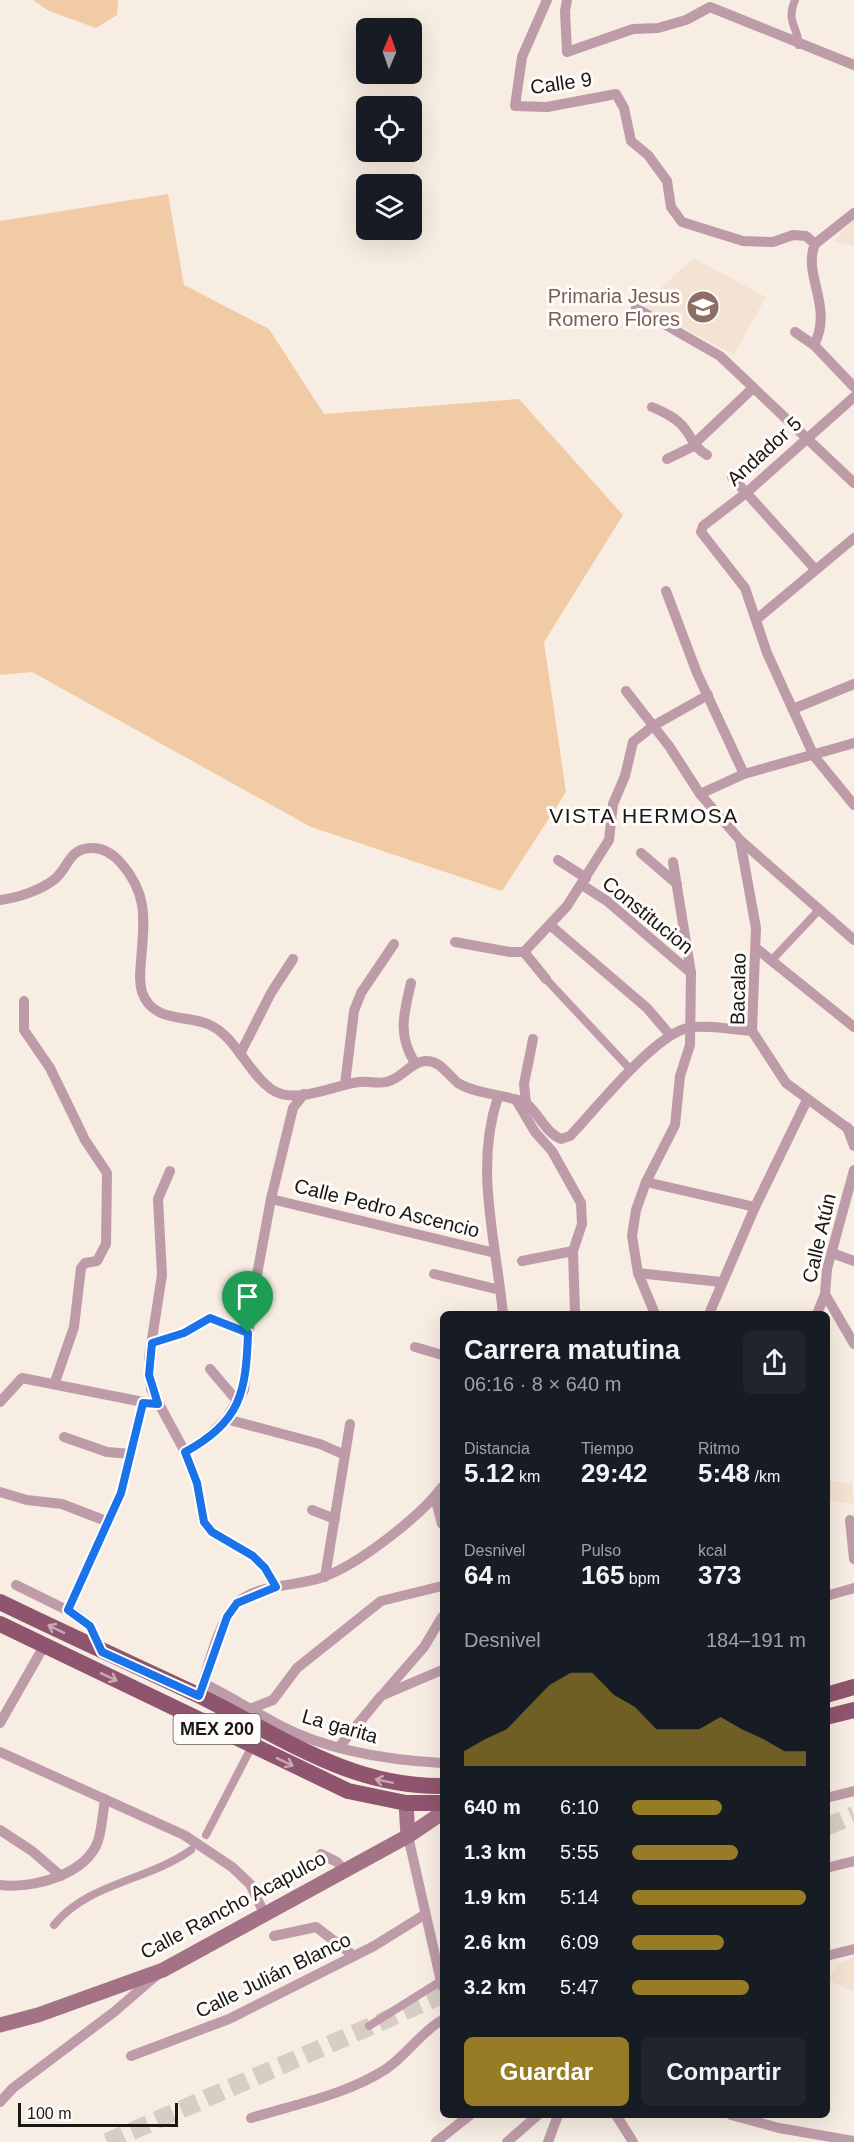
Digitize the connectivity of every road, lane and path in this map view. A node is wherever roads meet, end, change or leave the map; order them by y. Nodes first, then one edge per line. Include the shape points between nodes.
1 (547, 0) edge
2 (567, 0) edge
3 (795, 0) edge
4 (799, 45) junction
5 (854, 65) edge
6 (854, 213) edge
7 (815, 244) junction
8 (636, 308) dead end
9 (795, 332) dead end
10 (814, 345) junction
11 (854, 387) edge
12 (753, 388) junction
13 (854, 397) edge
14 (652, 407) dead end
15 (807, 436) junction
16 (694, 445) junction
17 (706, 455) dead end
18 (667, 459) dead end
19 (732, 477) dead end
20 (854, 483) edge
21 (746, 493) junction
22 (854, 538) edge
23 (815, 569) junction
24 (666, 591) dead end
25 (757, 619) junction
26 (854, 684) edge
27 (626, 691) dead end
28 (708, 694) junction
29 (793, 709) junction
30 (653, 726) junction
31 (854, 743) edge
32 (814, 756) junction
33 (744, 774) junction
34 (700, 794) junction
35 (854, 806) edge
36 (740, 840) junction
37 (641, 853) dead end
38 (558, 860) dead end
39 (673, 862) dead end
40 (584, 881) junction
41 (677, 884) junction
42 (0, 900) edge
43 (818, 911) junction
44 (550, 926) junction
45 (854, 940) edge
46 (455, 942) dead end
47 (394, 944) dead end
48 (757, 949) junction
49 (524, 952) junction
50 (293, 959) dead end
51 (771, 961) junction
52 (691, 973) junction
53 (546, 979) joint
54 (411, 982) dead end
55 (24, 1001) dead end
56 (691, 1027) junction
57 (854, 1027) edge
58 (752, 1031) junction
59 (670, 1035) junction
60 (533, 1039) dead end
61 (240, 1054) junction
62 (416, 1063) junction
63 (631, 1070) junction
64 (345, 1084) junction
65 (304, 1095) junction
66 (498, 1097) junction
67 (807, 1100) junction
68 (521, 1101) junction
69 (846, 1124) junction
70 (854, 1133) edge
71 (854, 1146) edge
72 (854, 1170) edge
73 (170, 1171) dead end
74 (646, 1182) junction
75 (271, 1199) junction
76 (754, 1207) junction
77 (573, 1251) junction
78 (495, 1253) junction
79 (832, 1253) junction
80 (522, 1261) dead end
81 (854, 1261) edge
82 (638, 1273) junction
83 (434, 1274) dead end
84 (721, 1282) junction
85 (500, 1290) junction
86 (825, 1294) junction
87 (502, 1311) edge
88 (575, 1311) edge
89 (654, 1311) edge
90 (710, 1311) edge
91 (818, 1311) edge
92 (248, 1333) junction
93 (152, 1343) junction
94 (854, 1344) edge
95 (415, 1347) dead end
96 (440, 1353) edge
97 (210, 1369) dead end
98 (55, 1382) junction
99 (0, 1402) edge
100 (238, 1402) junction
101 (143, 1403) junction
102 (158, 1404) junction
103 (226, 1419) junction
104 (350, 1424) dead end
105 (64, 1437) dead end
106 (185, 1452) junction
107 (131, 1454) junction
108 (345, 1455) junction
109 (440, 1489) edge
110 (0, 1492) edge
111 (435, 1497) junction
112 (312, 1510) dead end
113 (440, 1516) edge
114 (335, 1519) junction
115 (850, 1520) dead end
116 (106, 1521) junction
117 (854, 1559) edge
118 (325, 1577) junction
119 (16, 1585) dead end
120 (440, 1586) edge
121 (276, 1587) junction
122 (854, 1588) edge
123 (830, 1595) edge
124 (0, 1602) edge
125 (68, 1610) junction
126 (440, 1620) edge
127 (0, 1624) edge
128 (44, 1646) junction
129 (102, 1652) junction
130 (440, 1671) edge
131 (854, 1687) edge
132 (201, 1689) junction
133 (830, 1694) edge
134 (381, 1696) junction
135 (250, 1709) junction
136 (854, 1710) edge
137 (830, 1716) edge
138 (0, 1723) edge
139 (252, 1746) junction
140 (339, 1747) junction
141 (0, 1752) edge
142 (440, 1763) edge
143 (440, 1786) edge
144 (854, 1791) edge
145 (830, 1797) edge
146 (105, 1799) junction
147 (406, 1803) junction
148 (440, 1803) edge
149 (440, 1813) edge
150 (0, 1830) edge
151 (206, 1835) dead end
152 (408, 1836) junction
153 (191, 1851) dead end
154 (321, 1854) dead end
155 (854, 1861) edge
156 (830, 1867) edge
157 (344, 1870) junction
158 (61, 1876) junction
159 (0, 1885) edge
160 (264, 1913) junction
161 (424, 1915) junction
162 (54, 1925) dead end
163 (274, 1936) dead end
164 (854, 1949) edge
165 (830, 1955) edge
166 (354, 1956) junction
167 (163, 1970) junction
168 (440, 1975) edge
169 (440, 1984) edge
170 (440, 2022) edge
171 (0, 2025) edge
172 (369, 2026) dead end
173 (131, 2056) dead end
174 (0, 2102) edge
175 (250, 2118) dead end
176 (466, 2118) edge
177 (535, 2118) edge
178 (557, 2118) edge
179 (618, 2118) edge
180 (742, 2118) edge
181 (854, 2141) edge
182 (436, 2142) edge
183 (507, 2142) edge
184 (548, 2142) edge
185 (633, 2142) edge

1 - 7 street, Calle 9 via 522,57 515,106 547,107 616,94 624,108 632,141 667,181 671,207 682,222 743,241 773,242 793,235 806,236
2 - 4 street via 567,52 633,29 658,28 686,20 710,7
3 - 4 street via 790,11 791,23
4 - 5 street
6 - 7 street
7 - 10 street via 811,259 821,301 821,323
8 - 12 street via 720,356
9 - 10 street
10 - 11 street
12 - 15 street
12 - 16 street
13 - 15 street, Andador 5
14 - 16 street via 669,414
15 - 20 street
15 - 21 street, Andador 5
16 - 17 street
16 - 18 street
19 - 21 street
21 - 23 street
21 - 25 street, Andador 5 via 703,526 701,532 746,588
22 - 23 street
23 - 25 street
24 - 28 street
25 - 29 street via 767,653
26 - 29 street
27 - 30 street
28 - 30 street
28 - 33 street
29 - 32 street
30 - 34 street
30 - 40 street via 633,742 613,804 609,840
31 - 32 street
32 - 33 street
32 - 35 street
33 - 34 street
34 - 36 street
36 - 43 street
36 - 48 street, Bacalao
37 - 41 street
38 - 40 street, Constitucion
39 - 41 street
40 - 44 street
40 - 52 street, Constitucion
41 - 52 street
42 - 61 street via 42,888 62,872 77,852 100,848 114,855 133,877 142,896 142,994 163,1015 208,1024
43 - 45 street
43 - 51 street
44 - 49 street
44 - 59 street via 647,1008
46 - 49 street
47 - 64 street via 354,1011
48 - 51 street
48 - 58 street, Bacalao
49 - 53 street
50 - 61 street
51 - 57 street
52 - 56 street
53 - 63 street
54 - 62 street via 402,1035
55 - 98 street via 24,1030 50,1068 85,1140 107,1173 106,1244 97,1261 81,1268 74,1327
56 - 58 street
56 - 59 street
56 - 74 street via 678,1087 675,1125
58 - 67 street, Bacalao via 786,1083
59 - 63 street
60 - 68 street
61 - 65 street via 271,1089 286,1095
62 - 64 street via 400,1077 386,1082
62 - 66 street via 427,1060 469,1089
63 - 68 street via 570,1136 561,1139
64 - 65 street
65 - 75 street via 293,1108
66 - 68 street
66 - 78 street via 488,1125 486,1157
67 - 69 street, Bacalao
67 - 76 street
68 - 77 street via 535,1132 552,1151 581,1203 582,1224
69 - 70 street, Bacalao
69 - 71 street
72 - 79 street, Calle Atún
73 - 93 street via 158,1198 162,1275
74 - 76 street
74 - 82 street via 632,1236
75 - 78 street, Calle Pedro Ascencio
75 - 92 street
76 - 84 street
77 - 80 street
77 - 88 street
78 - 85 street
79 - 81 street
79 - 86 street, Calle Atún
82 - 84 street
82 - 89 street
83 - 85 street
84 - 90 street
85 - 87 street
86 - 91 street, Calle Atún
86 - 94 street
92 - 93 street via 210,1318 184,1333
92 - 100 street via 247,1371
93 - 102 street via 149,1375
95 - 96 street
97 - 100 street
98 - 99 street via 22,1378
98 - 101 street
100 - 103 street
101 - 102 street
101 - 107 street
102 - 106 street
103 - 106 street via 200,1444
103 - 108 street via 320,1444
104 - 108 street
105 - 107 street via 107,1452
106 - 121 street via 197,1483 204,1522 212,1532 253,1556
107 - 116 street via 121,1493
108 - 114 street
109 - 111 street
110 - 116 street via 62,1504
111 - 113 street
111 - 118 street via 374,1548
112 - 114 street
114 - 118 street
115 - 117 street
116 - 125 street
118 - 121 street
119 - 125 street
120 - 135 street via 381,1601 297,1668 273,1700
121 - 132 street via 237,1603 227,1617
122 - 123 street
129 -> 124 main road, MEX 200
125 - 129 street via 90,1626
126 - 134 street via 424,1647
127 - 128 main road, MEX 200
128 - 138 street
128 -> 139 main road, MEX 200
129 - 132 main road, MEX 200
130 - 134 street
131 - 133 main road
132 - 135 street, La garita
143 -> 132 main road, MEX 200 via 391,1782 326,1762
134 - 140 street
135 - 140 street, La garita via 320,1743
136 - 137 main road
139 -> 147 main road, MEX 200 via 348,1791
139 - 151 street
140 - 142 street, La garita
141 - 146 street
144 - 145 street
146 - 158 street via 97,1842 87,1857
146 - 160 street via 184,1835 232,1867 250,1884
147 - 148 main road, MEX 200
147 - 152 main road
149 - 152 main road, Calle Rancho Acapulco
150 - 158 street
152 - 157 main road, Calle Rancho Acapulco
152 - 161 street
153 - 162 street via 171,1865 94,1893 72,1905
154 - 157 street
155 - 156 street
157 - 160 main road, Calle Rancho Acapulco
158 - 159 street
160 - 167 main road, Calle Rancho Acapulco
161 - 166 street, Calle Julián Blanco
161 - 168 street
163 - 166 street via 316,1927
164 - 165 street
166 - 173 street, Calle Julián Blanco via 229,2019
167 - 171 main road, Calle Rancho Acapulco
167 - 174 street
169 - 172 street
170 - 175 street via 387,2069 364,2081 339,2093
176 - 182 street
177 - 183 street
178 - 184 street
179 - 185 street
180 - 181 street

